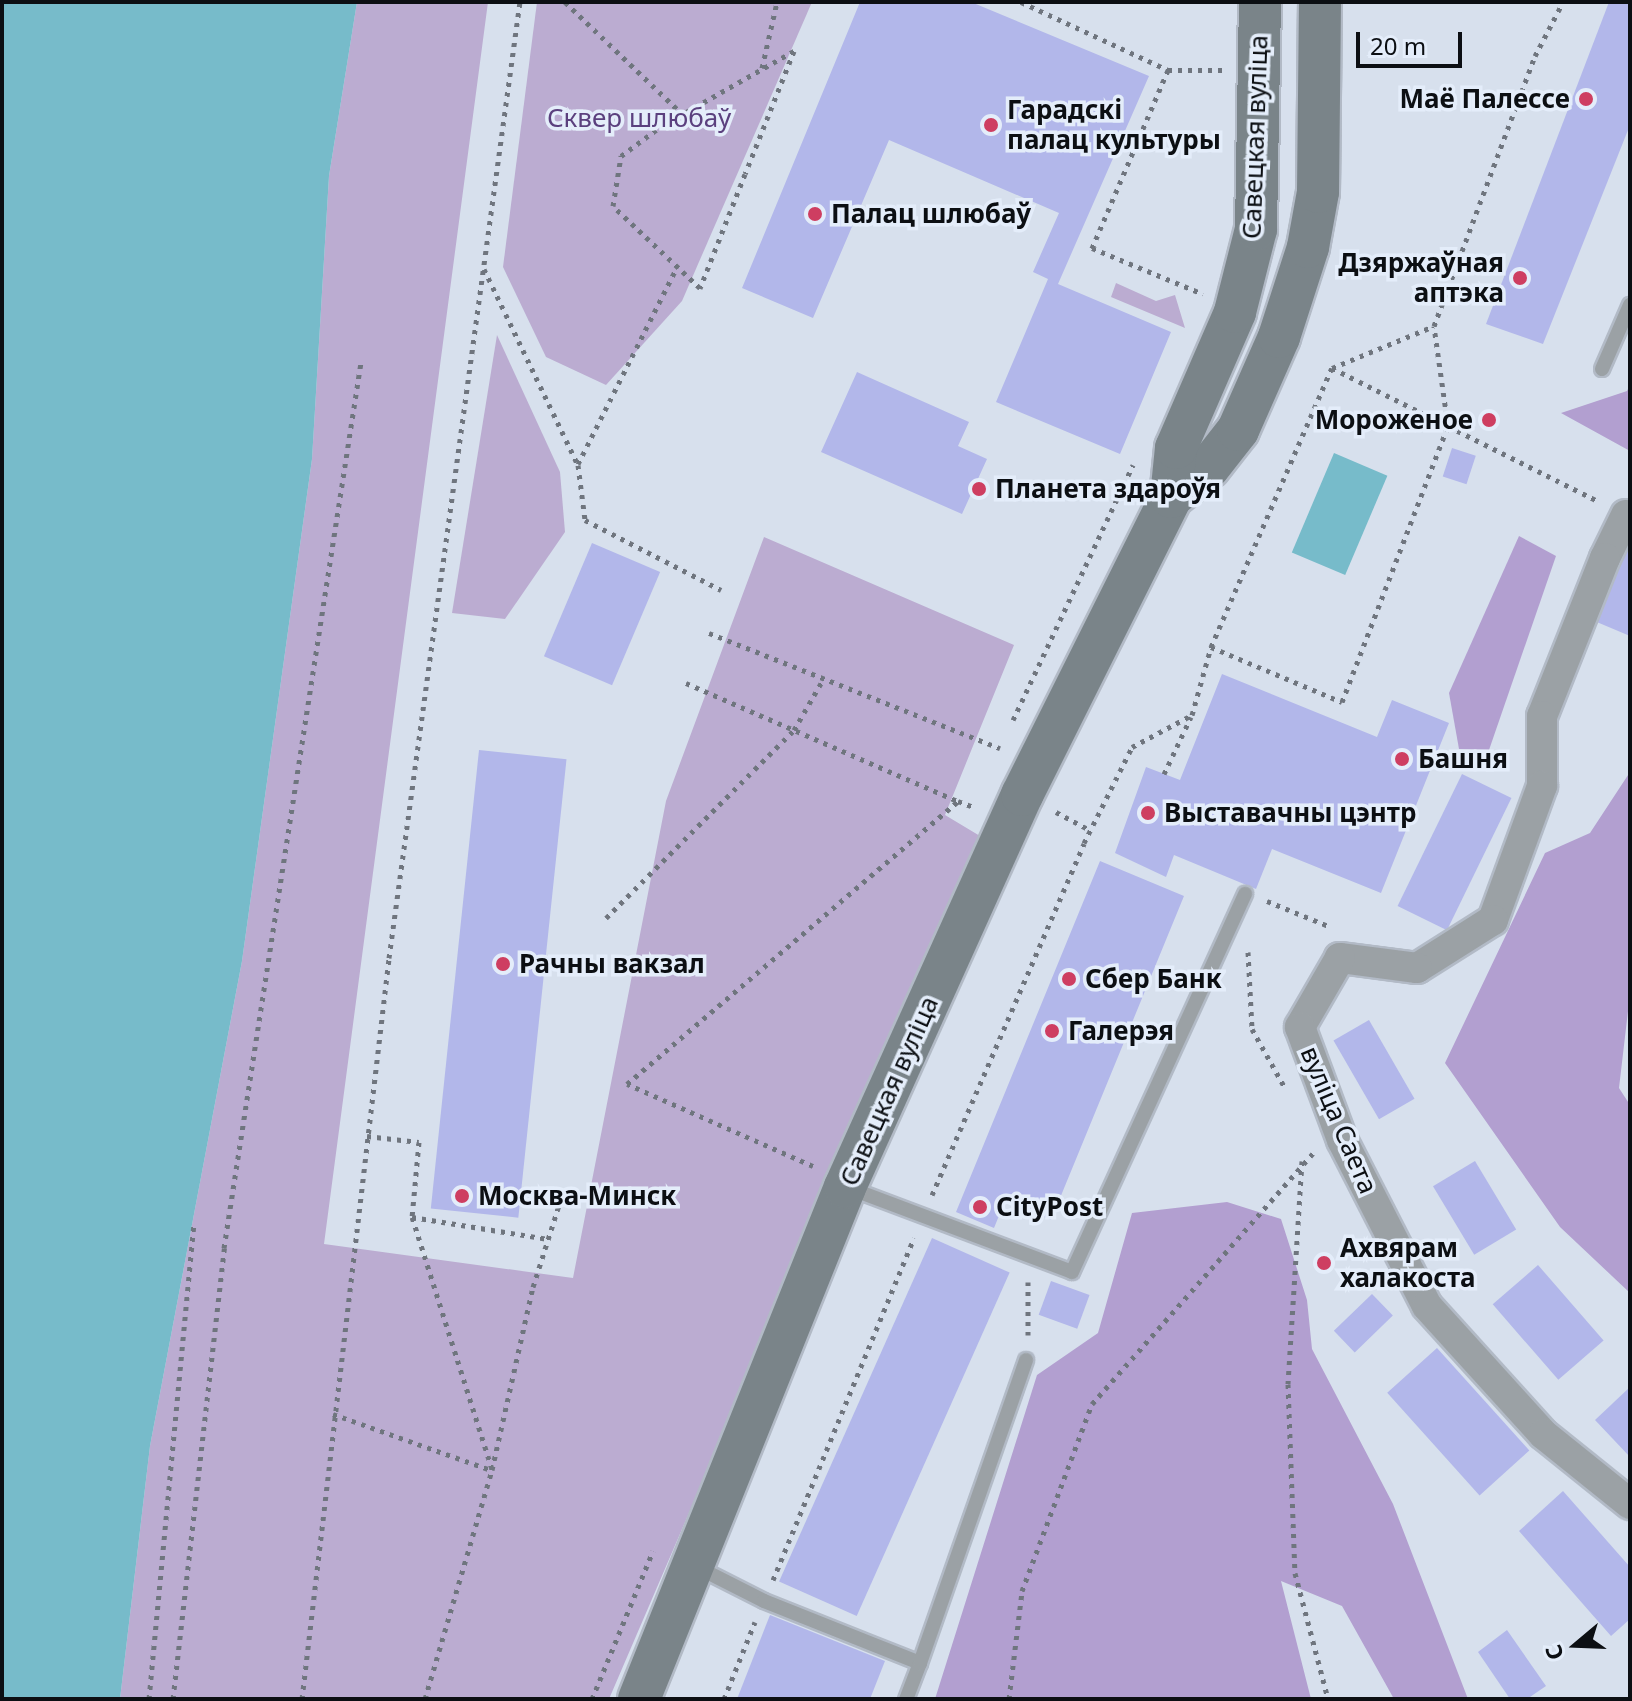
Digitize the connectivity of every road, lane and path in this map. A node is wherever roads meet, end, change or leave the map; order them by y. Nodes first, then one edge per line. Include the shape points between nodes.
1 (520, 2) edge
2 (565, 2) edge
3 (777, 2) edge
4 (1021, 2) edge
5 (1260, 2) edge
6 (1320, 2) edge
7 (1349, 2) edge
8 (1563, 2) edge
9 (762, 69) junction
10 (1168, 70) junction
11 (1232, 70) dead end
12 (682, 114) junction
13 (1318, 192) junction
14 (677, 267) junction
15 (484, 269) junction
16 (1210, 282) dead end
17 (1630, 305) edge
18 (1434, 326) junction
19 (361, 362) dead end
20 (1332, 368) junction
21 (1602, 369) dead end
22 (1448, 426) junction
23 (578, 465) junction
24 (1171, 497) junction
25 (1628, 516) edge
26 (721, 590) dead end
27 (709, 633) dead end
28 (1211, 647) junction
29 (824, 678) junction
30 (686, 683) dead end
31 (1192, 715) junction
32 (794, 730) junction
33 (1000, 748) dead end
34 (1164, 774) dead end
35 (958, 801) junction
36 (974, 807) dead end
37 (1245, 894) junction
38 (1305, 913) dead end
39 (606, 918) dead end
40 (1252, 1029) dead end
41 (367, 1136) junction
42 (1342, 1140) junction
43 (1302, 1161) junction
44 (831, 1177) junction
45 (559, 1205) dead end
46 (923, 1216) junction
47 (412, 1217) junction
48 (194, 1226) dead end
49 (981, 1238) junction
50 (548, 1239) junction
51 (1026, 1360) joint
52 (333, 1414) junction
53 (492, 1470) junction
54 (1630, 1504) edge
55 (692, 1564) junction
56 (764, 1601) junction
57 (920, 1663) junction
58 (149, 1699) edge
59 (173, 1699) edge
60 (302, 1699) edge
61 (425, 1699) edge
62 (639, 1699) edge
63 (724, 1699) edge
64 (906, 1699) edge
65 (1009, 1699) edge
66 (1328, 1699) edge

1 - 15 path
2 - 12 path
3 - 9 path
4 - 10 path
5 - 24 main road, Савецкая вуліца via 1256,229 1235,312 1176,448
6 - 13 main road, Савецкая вуліца
7 - 13 main road via 1339,140 1333,168
8 - 18 path via 1535,56
9 - 12 path
9 - 14 path via 794,51 700,288
10 - 11 path
10 - 16 path via 1092,248 1205,295
12 - 14 path via 621,156 613,206
13 - 24 main road, Савецкая вуліца via 1308,247 1279,337 1238,430 1209,467
14 - 23 path
15 - 23 path
15 - 41 path
17 - 21 lane
18 - 20 path
18 - 22 path
19 - 59 path via 224,1248
20 - 22 path
20 - 28 path
22 - 25 path
22 - 28 path via 1342,702
23 - 26 path via 585,520
24 - 44 main road, Савецкая вуліца
25 - 42 street, вуліца Саета via 1542,716 1542,786 1493,920 1417,968 1340,958 1300,1027
27 - 29 path
28 - 31 path
29 - 32 path
29 - 33 path
30 - 32 path
31 - 34 path
31 - 46 path via 1132,747 1084,843
32 - 35 path
32 - 39 path
35 - 36 path
35 - 44 path via 627,1084
37 - 38 path
37 - 40 path
37 - 49 lane via 1072,1272
41 - 47 path via 419,1142
41 - 52 path
42 - 43 path
42 - 54 street, вуліца Саета via 1427,1306 1543,1434
43 - 65 path via 1092,1404 1022,1591
43 - 66 path via 1288,1384 1295,1573
44 - 46 lane
44 - 55 main road, Савецкая вуліца
45 - 50 path
46 - 49 lane
46 - 56 path
47 - 50 path
47 - 53 path
48 - 58 path
49 - 51 path via 1030,1284
50 - 53 path
51 - 57 lane
52 - 53 path
52 - 60 path
53 - 61 path
55 - 56 lane
55 - 62 main road, Савецкая вуліца
56 - 57 lane
56 - 63 path
57 - 64 lane

